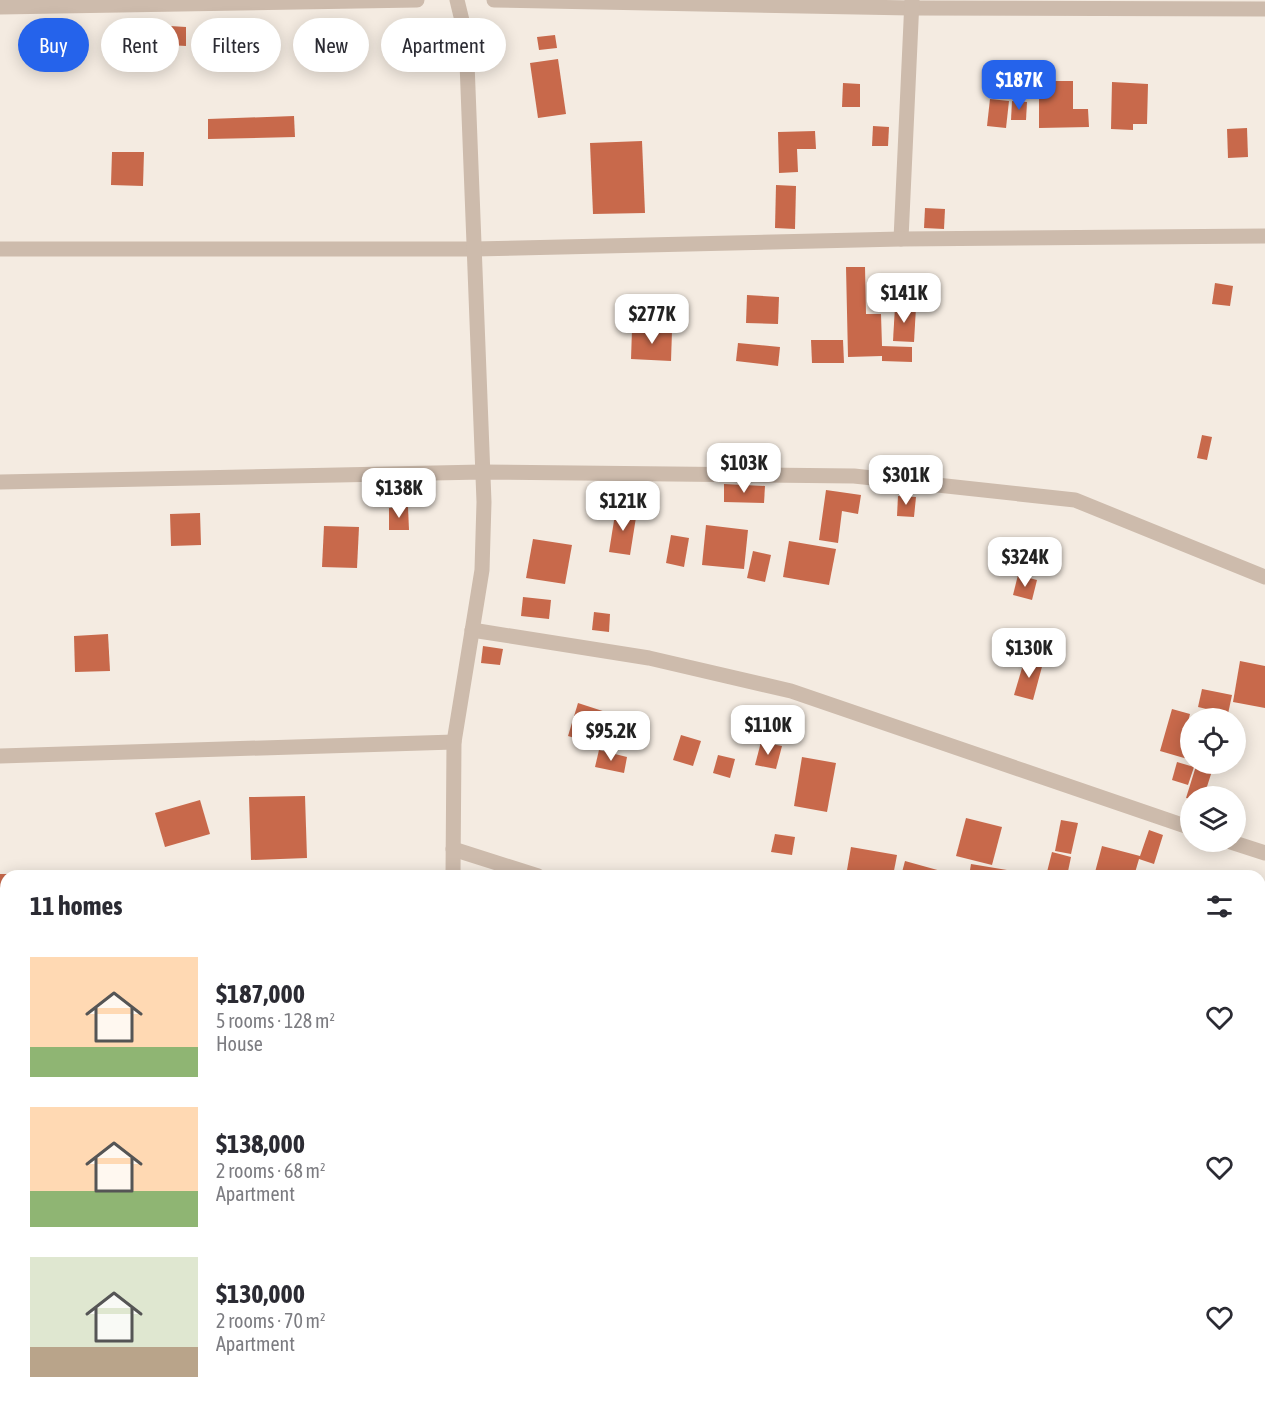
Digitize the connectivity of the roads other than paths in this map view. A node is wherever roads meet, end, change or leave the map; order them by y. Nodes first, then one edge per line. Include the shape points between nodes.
1 (417, 0) edge
2 (457, 0) edge
3 (494, 0) edge
4 (912, 4) edge
5 (0, 7) edge
6 (1265, 9) edge
7 (1265, 236) edge
8 (901, 239) junction
9 (0, 249) edge
10 (474, 249) junction
11 (482, 472) junction
12 (0, 482) edge
13 (1265, 577) edge
14 (472, 630) junction
15 (454, 742) junction
16 (0, 756) edge
17 (1180, 824) edge
18 (1246, 847) edge
19 (453, 849) junction
20 (1265, 853) edge
21 (453, 870) edge
22 (519, 870) edge

1 - 5 street
2 - 10 street via 466,37
3 - 4 street
4 - 6 street
4 - 8 street
7 - 8 street
8 - 10 street
9 - 10 street
10 - 11 street
11 - 12 street
11 - 13 street via 854,476 1075,500
11 - 14 street via 482,570
14 - 15 street
14 - 17 street via 649,658 791,690
15 - 16 street
15 - 19 street
18 - 20 street
19 - 21 street
19 - 22 street

